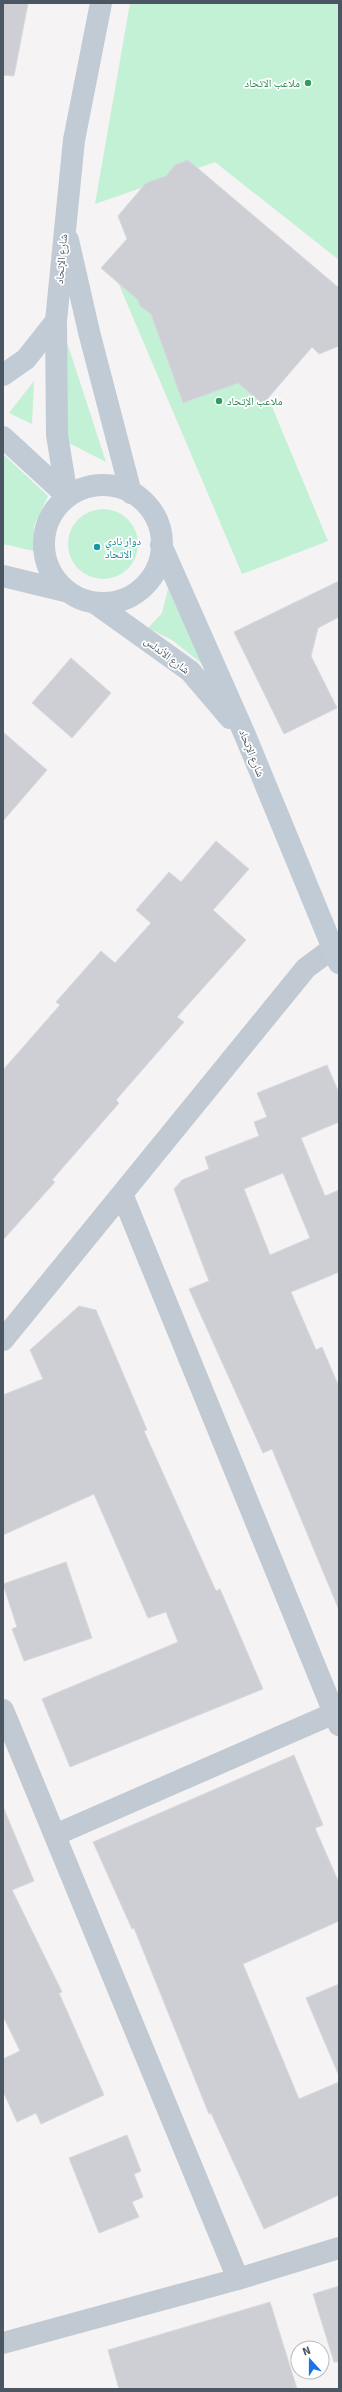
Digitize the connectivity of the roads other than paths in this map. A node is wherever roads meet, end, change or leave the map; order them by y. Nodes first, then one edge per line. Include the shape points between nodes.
1 (101, 3) edge
2 (64, 226) junction
3 (56, 321) junction
4 (3, 375) edge
5 (3, 437) edge
6 (131, 493) junction
7 (67, 496) junction
8 (162, 545) junction
9 (3, 576) edge
10 (66, 591) junction
11 (95, 603) junction
12 (245, 736) junction
13 (336, 955) edge
14 (122, 1194) junction
15 (3, 1340) edge
16 (3, 1710) edge
17 (337, 1716) edge
18 (55, 1835) junction
19 (339, 2248) edge
20 (238, 2279) junction
21 (3, 2343) edge

1 - 2 street via 74,140
2 - 3 street, شارع الإتحاد
2 - 6 street, شارع الإتحاد
3 - 4 street via 26,359
3 - 7 street, شارع الإتحاد via 57,435
5 - 7 street
6 - 7 street via 126,489 106,485 86,487
6 - 8 street via 143,500 155,516 162,535
7 - 10 street via 55,509 46,525 43,543 45,561 53,578
8 - 11 street via 156,571 145,586 131,597 113,603
8 - 12 street, شارع الإتحاد
9 - 10 street
10 - 11 street via 79,599
11 - 12 street, شارع الأندلس via 190,671
12 - 13 street, شارع الإتحاد
13 - 14 street via 306,968
14 - 15 street
14 - 17 street
16 - 18 street
17 - 18 street
18 - 20 street
19 - 20 street
20 - 21 street

